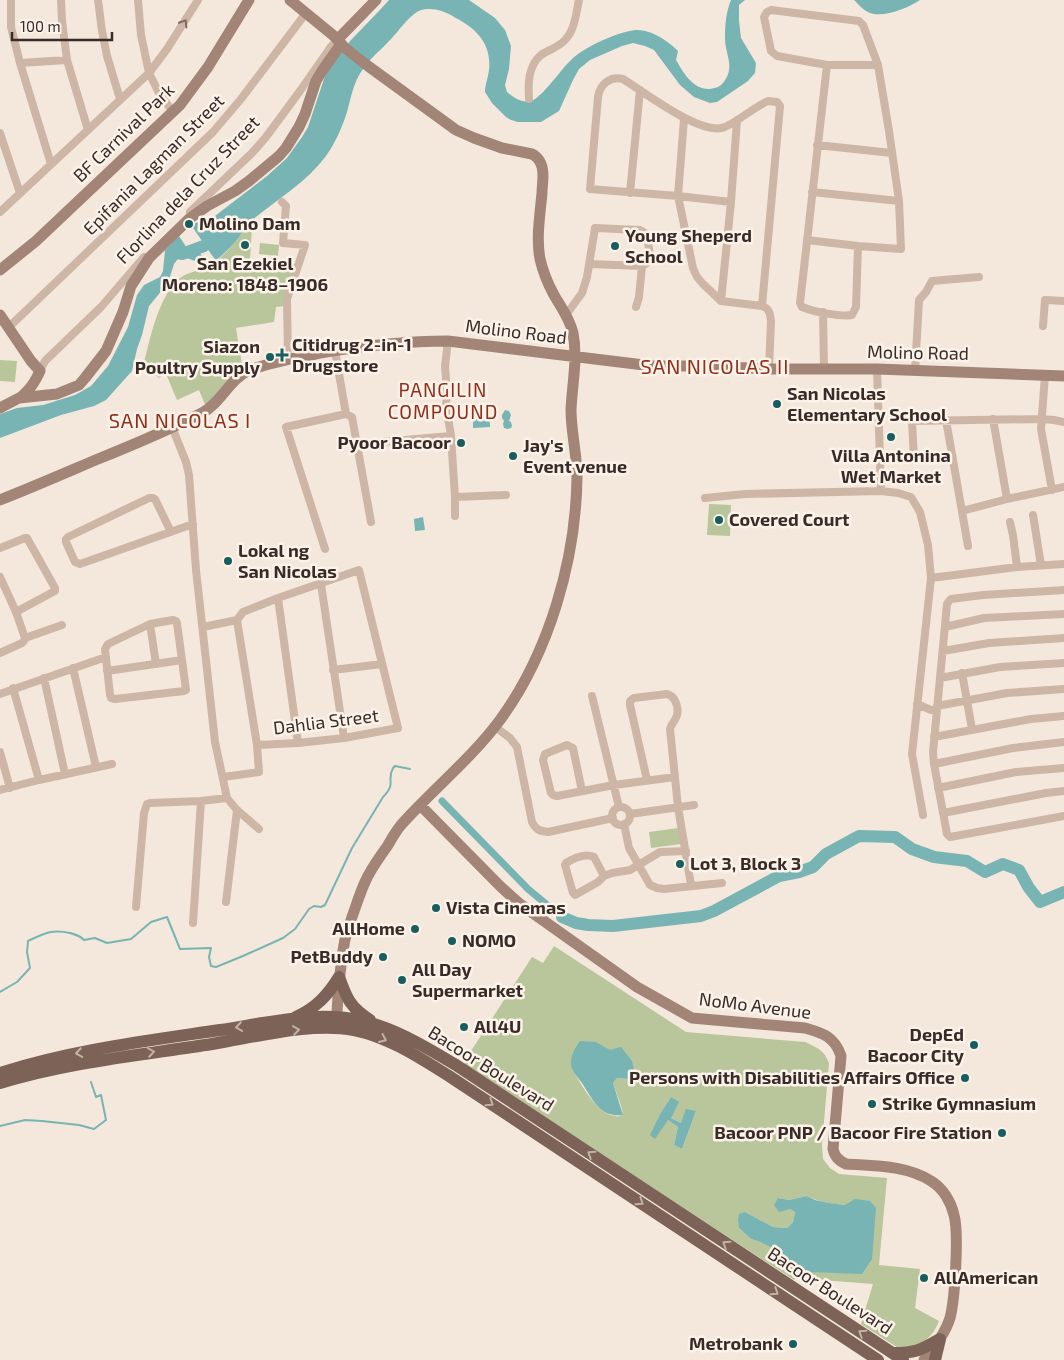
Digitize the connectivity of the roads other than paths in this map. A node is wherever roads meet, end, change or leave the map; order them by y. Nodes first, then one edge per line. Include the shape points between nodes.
1 (10, 0) edge
2 (61, 0) edge
3 (98, 0) edge
4 (138, 0) edge
5 (198, 0) edge
6 (249, 0) edge
7 (290, 0) edge
8 (376, 0) edge
9 (579, 0) edge
10 (306, 12) junction
11 (341, 44) junction
12 (67, 60) junction
13 (20, 63) junction
14 (827, 65) junction
15 (878, 65) junction
16 (149, 73) junction
17 (640, 90) junction
18 (120, 99) junction
19 (529, 99) dead end
20 (174, 112) junction
21 (684, 118) junction
22 (737, 120) junction
23 (88, 130) junction
24 (0, 133) edge
25 (817, 145) junction
26 (892, 153) junction
27 (51, 164) junction
28 (630, 192) junction
29 (812, 192) junction
30 (20, 193) junction
31 (678, 196) junction
32 (900, 201) junction
33 (282, 202) dead end
34 (731, 202) junction
35 (0, 212) edge
36 (807, 240) junction
37 (858, 246) junction
38 (590, 264) junction
39 (642, 266) junction
40 (0, 270) edge
41 (979, 277) dead end
42 (721, 301) junction
43 (1064, 301) edge
44 (762, 306) junction
45 (636, 307) dead end
46 (823, 312) junction
47 (0, 315) edge
48 (566, 315) junction
49 (1043, 326) dead end
50 (9, 327) junction
51 (448, 341) junction
52 (334, 351) junction
53 (575, 357) junction
54 (288, 359) junction
55 (769, 369) junction
56 (824, 370) junction
57 (877, 370) junction
58 (915, 370) junction
59 (40, 371) junction
60 (1045, 376) junction
61 (1064, 376) edge
62 (19, 398) junction
63 (0, 408) edge
64 (346, 414) junction
65 (993, 419) junction
66 (1042, 419) junction
67 (946, 420) junction
68 (1064, 422) edge
69 (172, 427) junction
70 (451, 436) junction
71 (381, 442) dead end
72 (914, 460) dead end
73 (1064, 487) edge
74 (1052, 490) junction
75 (881, 491) junction
76 (506, 495) dead end
77 (455, 497) junction
78 (705, 498) dead end
79 (1007, 499) junction
80 (0, 500) edge
81 (962, 511) junction
82 (1033, 515) dead end
83 (455, 516) dead end
84 (370, 522) dead end
85 (1010, 522) dead end
86 (193, 524) junction
87 (172, 532) junction
88 (968, 546) dead end
89 (0, 548) edge
90 (325, 549) dead end
91 (1064, 564) edge
92 (1041, 565) junction
93 (1017, 568) junction
94 (0, 577) edge
95 (931, 578) junction
96 (320, 584) junction
97 (1064, 590) edge
98 (278, 598) junction
99 (16, 612) junction
100 (1064, 614) edge
101 (237, 620) junction
102 (150, 624) junction
103 (62, 626) dead end
104 (203, 627) junction
105 (945, 627) junction
106 (24, 638) junction
107 (1064, 638) edge
108 (943, 651) junction
109 (0, 653) edge
110 (106, 657) junction
111 (182, 660) junction
112 (1064, 663) edge
113 (156, 664) junction
114 (382, 664) junction
115 (73, 668) junction
116 (333, 670) junction
117 (107, 671) junction
118 (962, 674) junction
119 (44, 678) junction
120 (940, 678) junction
121 (13, 688) junction
122 (1064, 689) edge
123 (0, 694) edge
124 (592, 696) dead end
125 (966, 700) junction
126 (919, 705) junction
127 (937, 706) junction
128 (1064, 716) edge
129 (494, 726) junction
130 (972, 729) junction
131 (934, 737) junction
132 (344, 738) junction
133 (1064, 742) edge
134 (298, 743) junction
135 (257, 745) junction
136 (0, 752) edge
137 (112, 764) dead end
138 (934, 764) junction
139 (96, 767) junction
140 (1064, 768) edge
141 (66, 774) junction
142 (223, 777) junction
143 (676, 777) junction
144 (40, 780) junction
145 (647, 780) junction
146 (614, 785) junction
147 (10, 788) junction
148 (938, 788) junction
149 (0, 790) edge
150 (582, 791) junction
151 (1064, 791) edge
152 (227, 798) junction
153 (201, 801) junction
154 (420, 805) junction
155 (694, 805) dead end
156 (619, 807) junction
157 (678, 807) junction
158 (237, 810) junction
159 (943, 813) junction
160 (630, 814) junction
161 (923, 816) dead end
162 (1064, 816) edge
163 (613, 818) junction
164 (624, 824) junction
165 (259, 829) dead end
166 (686, 851) junction
167 (638, 864) junction
168 (604, 876) junction
169 (722, 883) dead end
170 (691, 885) junction
171 (226, 902) dead end
172 (136, 907) dead end
173 (193, 923) dead end
174 (339, 977) junction
175 (288, 1020) junction
176 (337, 1023) junction
177 (380, 1026) junction
178 (0, 1072) edge
179 (0, 1083) edge
180 (940, 1339) junction
181 (897, 1356) edge
182 (878, 1360) edge
183 (924, 1360) edge
184 (935, 1360) edge

1 - 13 street via 11,27
2 - 12 street
3 - 18 street via 107,56
4 - 16 street
16 -> 5 street
6 - 20 main road, BF Carnival Park via 208,67
7 - 10 main road
8 - 11 main road, Florlina dela Cruz Street
9 - 19 street via 572,29 565,41 540,56 531,69
10 - 11 main road
10 - 50 street, Epifania Lagman Street via 213,132
11 - 48 main road via 456,130 502,148 536,156 543,175 538,245 543,272
11 - 59 street, Florlina dela Cruz Street via 252,153 154,246
11 - 62 main road via 316,81 299,128 286,148 235,191 189,219 149,258 131,286 106,351 79,385 58,394
12 - 13 street
12 - 23 street
13 - 27 street
14 - 15 street
14 - 15 street via 777,56 771,51 764,17 767,12 859,21
14 - 25 street
15 - 26 street
16 - 18 street
16 - 20 street
17 - 21 street
17 - 28 street
17 - 28 street via 618,78 602,85 598,97 590,189
18 - 23 street
20 - 40 main road, BF Carnival Park via 36,241
21 - 22 street via 705,127 718,128
21 - 31 street
22 - 34 street
22 - 44 street via 768,101 777,102 780,106
23 - 27 street
24 - 30 street
25 - 26 street
25 - 29 street
26 - 32 street
27 - 30 street
28 - 31 street
29 - 32 street
29 - 36 street
30 - 35 street
31 - 34 street
31 - 42 street via 693,268 697,277
32 - 37 street via 901,250
33 - 54 street via 286,206 283,243 305,245 287,299
34 - 42 street
36 - 37 street
36 - 46 street via 800,304 806,309
37 - 46 street via 855,312 847,316
38 - 39 street
38 - 39 street via 595,228 643,231 650,256
38 - 48 street via 582,293
39 - 45 street via 640,297
41 - 58 street via 932,281 919,300
42 - 44 street
43 - 49 street via 1045,300
44 - 55 street via 771,315
46 - 56 street
47 - 50 main road
48 - 53 main road via 573,331
50 - 59 main road
51 - 52 main road, Molino Road
51 - 53 main road, Molino Road
51 - 70 street via 446,405
52 - 54 main road, Molino Road
52 - 64 street
53 - 55 main road, Molino Road via 652,366
53 - 129 main road via 571,408 577,480 573,526 564,571 538,655 512,702
54 - 69 main road, Molino Road via 245,373 209,409
55 - 56 main road, Molino Road
56 - 57 main road, Molino Road
57 - 58 main road, Molino Road
57 - 75 street
58 - 60 main road, Molino Road
59 - 62 main road, Florlina dela Cruz Street via 30,390
60 - 61 main road, Molino Road
60 - 66 street
62 - 63 main road
64 - 84 street via 352,417
64 - 90 street via 286,427
65 - 66 street
65 - 67 street
65 - 79 street
66 - 68 street
66 - 74 street
67 - 72 street via 912,420
67 - 81 street
69 - 80 main road, Molino Road
69 - 86 street via 189,475
70 - 71 street
70 - 77 street
73 - 74 street
74 - 79 street
75 - 78 street
75 - 95 street via 911,497 920,512
76 - 77 street
77 - 83 street
79 - 81 street
81 - 88 street
82 - 92 street
85 - 93 street
86 - 87 street
86 - 104 street
87 - 87 street via 80,564 75,562 66,542 66,538 149,498 156,499
89 - 99 street via 27,538 55,588 55,591
91 - 92 street
92 - 93 street
93 - 95 street
94 - 99 street
95 - 126 street
96 - 98 street
96 - 114 street via 360,570
96 - 116 street
97 - 105 street via 951,600 947,604
98 - 101 street via 243,612
98 - 134 street
99 - 106 street
100 - 105 street via 984,618
101 - 104 street
101 - 135 street
102 - 110 street via 108,644
102 - 111 street via 176,621
102 - 113 street
103 - 106 street
104 - 142 street via 215,742
105 - 108 street
106 - 109 street via 22,643
107 - 108 street via 989,643
108 - 120 street
110 - 115 street
110 - 117 street
111 - 113 street
111 - 117 street via 184,691 111,698
112 - 118 street via 1000,667
113 - 117 street
114 - 116 street
114 - 132 street, Dahlia Street via 398,728
115 - 119 street
115 - 139 street
116 - 132 street
118 - 120 street
118 - 125 street
119 - 121 street
119 - 141 street
120 - 127 street
121 - 123 street
121 - 144 street
122 - 125 street
124 - 146 street
125 - 127 street
125 - 130 street
126 - 127 street via 931,701
126 - 161 street via 912,754
127 - 131 street
128 - 130 street
129 - 154 main road via 461,765
129 - 163 street via 517,747 535,828 548,832
130 - 131 street
131 - 138 street
132 - 134 street, Dahlia Street
133 - 138 street via 1013,748
134 - 135 street, Dahlia Street
135 - 142 street via 259,772
136 - 147 street
137 - 139 street
138 - 148 street
139 - 141 street
140 - 148 street via 1016,772
141 - 144 street
142 - 152 street
143 - 145 street
143 - 145 street via 670,726 678,712 674,698 667,694 630,701
143 - 157 street
144 - 147 street
145 - 146 street
146 - 150 street
146 - 156 street
147 - 149 street
148 - 159 street
150 - 150 street via 573,748 567,745 546,754 543,760 551,793 561,796
151 - 159 street
152 - 153 street
152 - 158 street
153 - 172 street via 147,804
153 - 173 street
154 - 174 main road via 399,827 364,883 344,942
154 - 180 main road, NoMo Avenue via 520,904 637,988 685,1015 805,1028 819,1031 838,1046 841,1056 834,1155 846,1164 920,1174 944,1193 955,1216 952,1304
155 - 157 street
156 - 160 street via 626,808
156 - 163 street via 614,810
157 - 160 street
157 - 166 street
158 - 165 street
158 - 171 street
159 - 162 street via 948,836 952,837
160 - 164 street
163 - 164 street via 618,824
164 - 167 street via 629,848
166 - 167 street via 660,852
166 - 170 street
167 - 168 street via 630,870
167 - 170 street via 650,885 657,888
168 - 168 street via 592,855 581,856 565,865 575,894
169 - 170 street
174 - 175 main road via 320,1002
174 - 176 main road
174 - 177 main road via 354,1008
175 - 176 main road, Bacoor Boulevard via 311,1018
175 -> 178 main road, Bacoor Boulevard via 60,1056
176 - 177 main road, Bacoor Boulevard via 363,1021
179 -> 176 main road, Bacoor Boulevard via 35,1073 130,1056
176 -> 182 main road, Bacoor Boulevard via 406,1050 442,1072
181 -> 177 main road, Bacoor Boulevard via 456,1065
180 - 181 main road via 914,1352
180 - 183 main road, NoMo Avenue
180 - 184 main road

